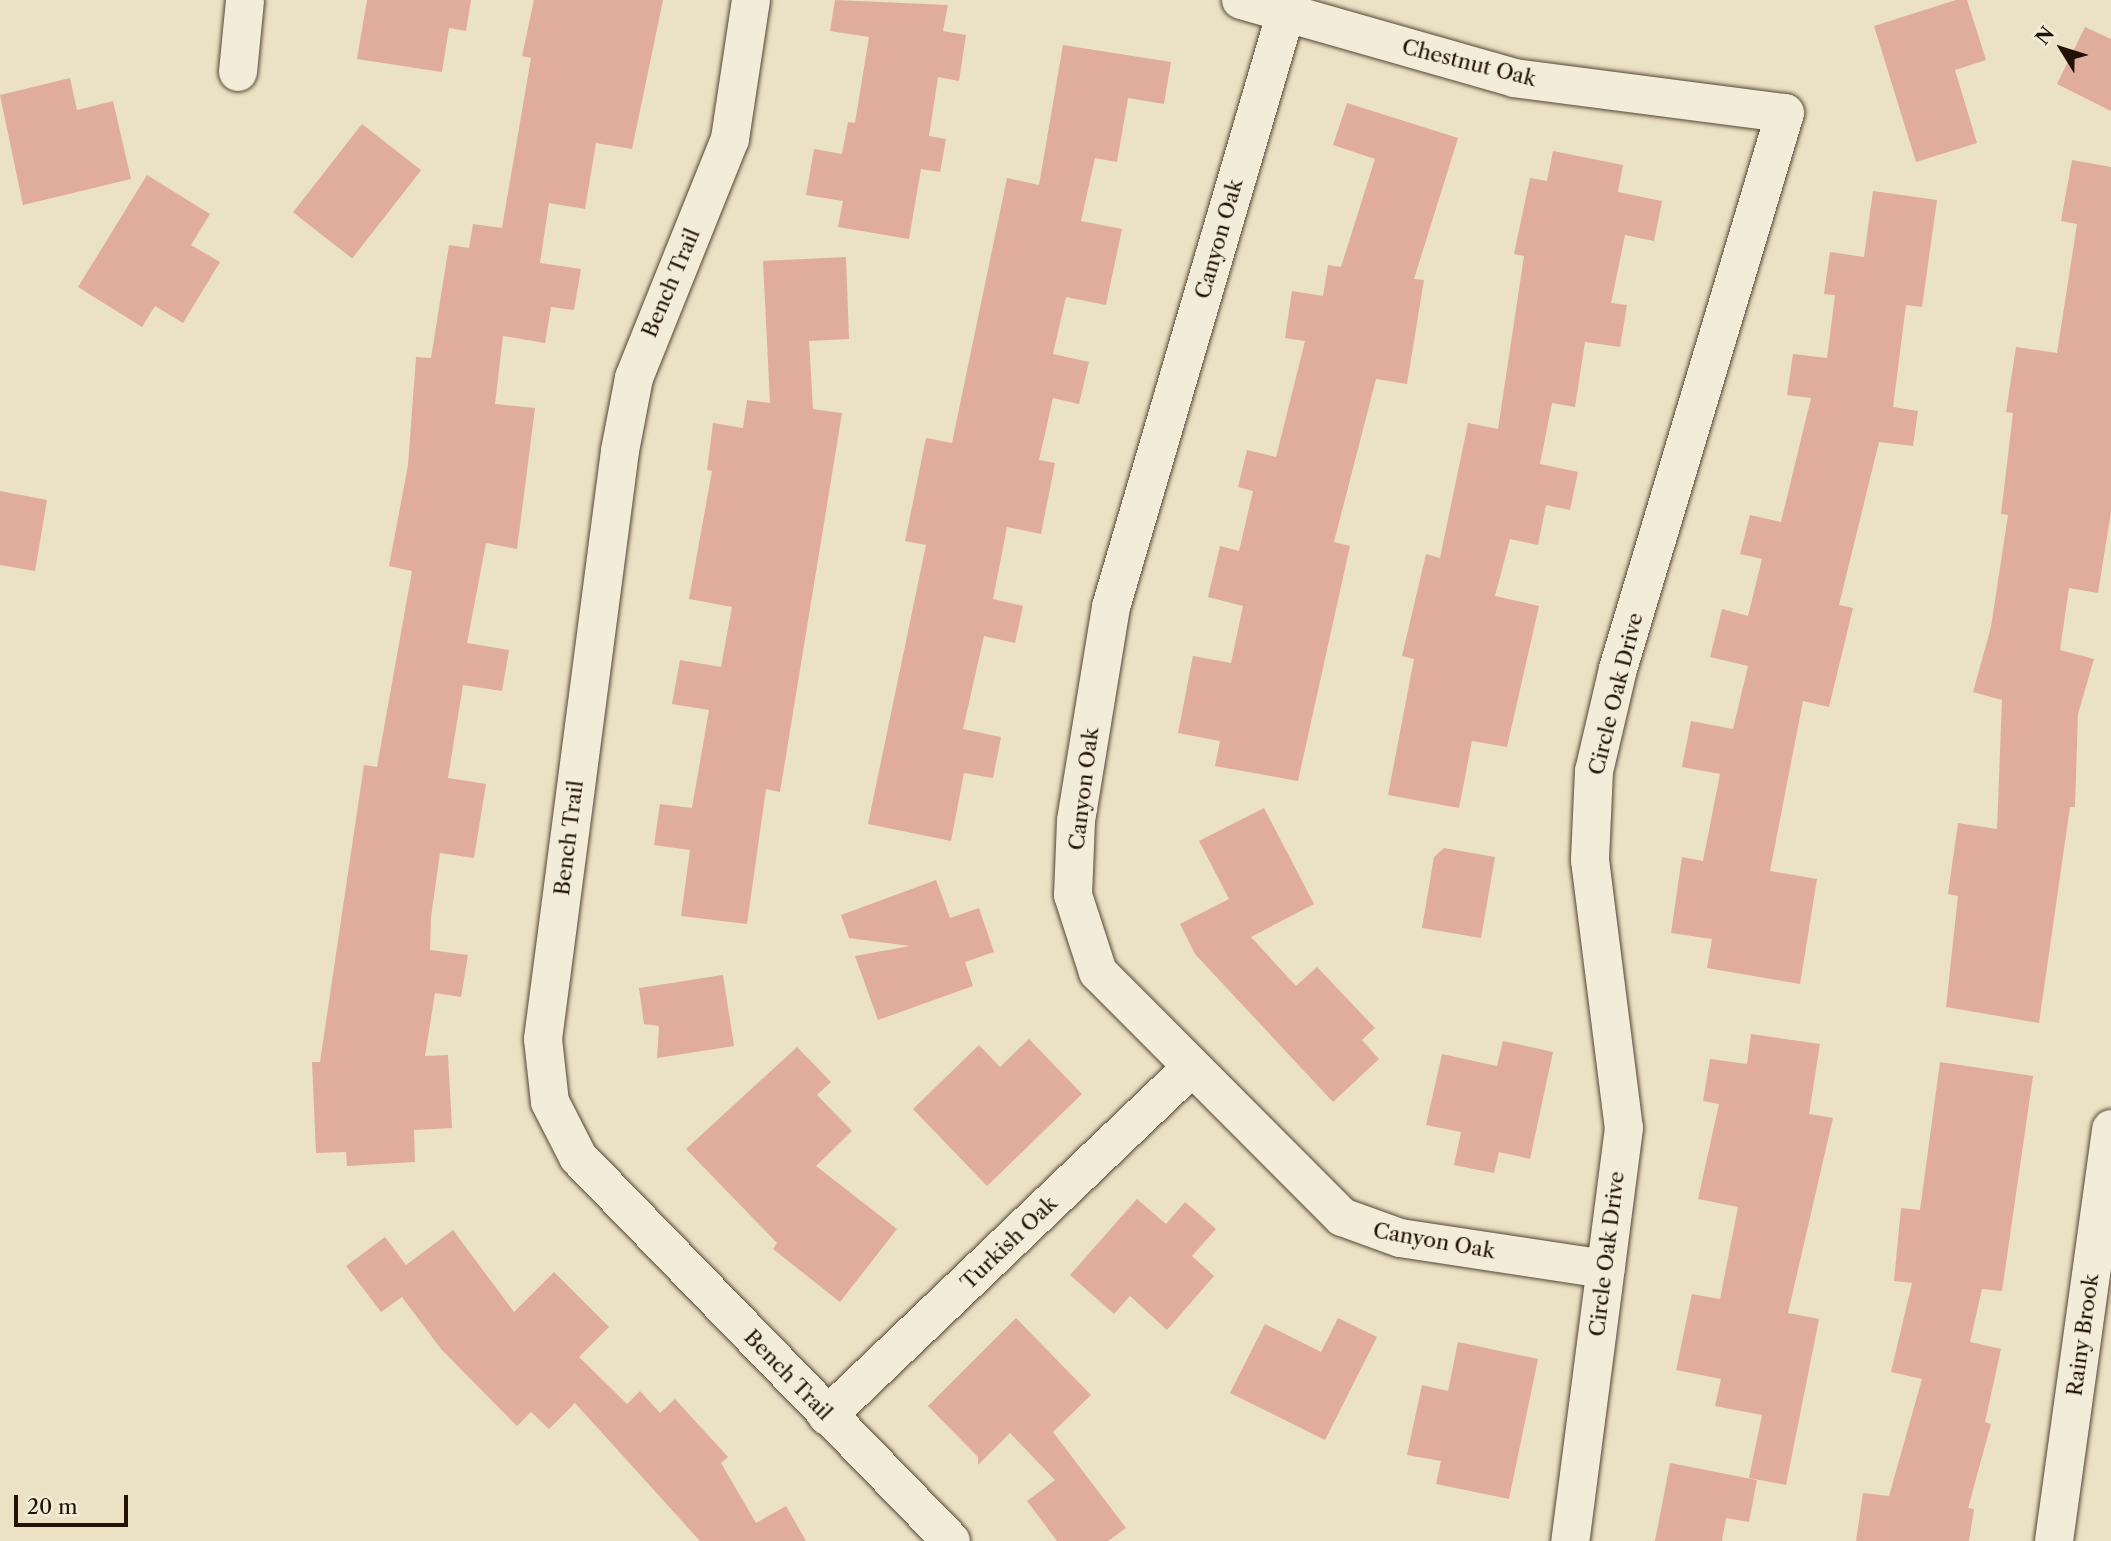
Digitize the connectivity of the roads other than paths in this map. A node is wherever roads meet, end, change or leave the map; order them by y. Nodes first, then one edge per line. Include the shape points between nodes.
1 (244, 0) edge
2 (751, 0) edge
3 (1241, 0) edge
4 (1286, 12) junction
5 (238, 72) dead end
6 (1785, 113) joint
7 (1190, 1069) junction
8 (2111, 1129) edge
9 (1605, 1269) junction
10 (827, 1416) junction
11 (951, 1541) edge
12 (1570, 1541) edge
13 (2054, 1541) edge

1 - 5 street
2 - 10 street, Bench Trail via 730,139 631,390 543,1039 550,1102 578,1157
3 - 4 street, Chestnut Oak
4 - 6 street, Chestnut Oak via 1514,78
4 - 7 street, Canyon Oak via 1111,607 1076,821 1073,895 1098,972
6 - 9 street, Circle Oak Drive via 1618,669 1594,771 1590,860 1624,1128
7 - 9 street, Canyon Oak via 1317,1197 1370,1231
7 - 10 street, Turkish Oak
8 - 13 street, Rainy Brook
9 - 12 street, Circle Oak Drive
10 - 11 street, Bench Trail

